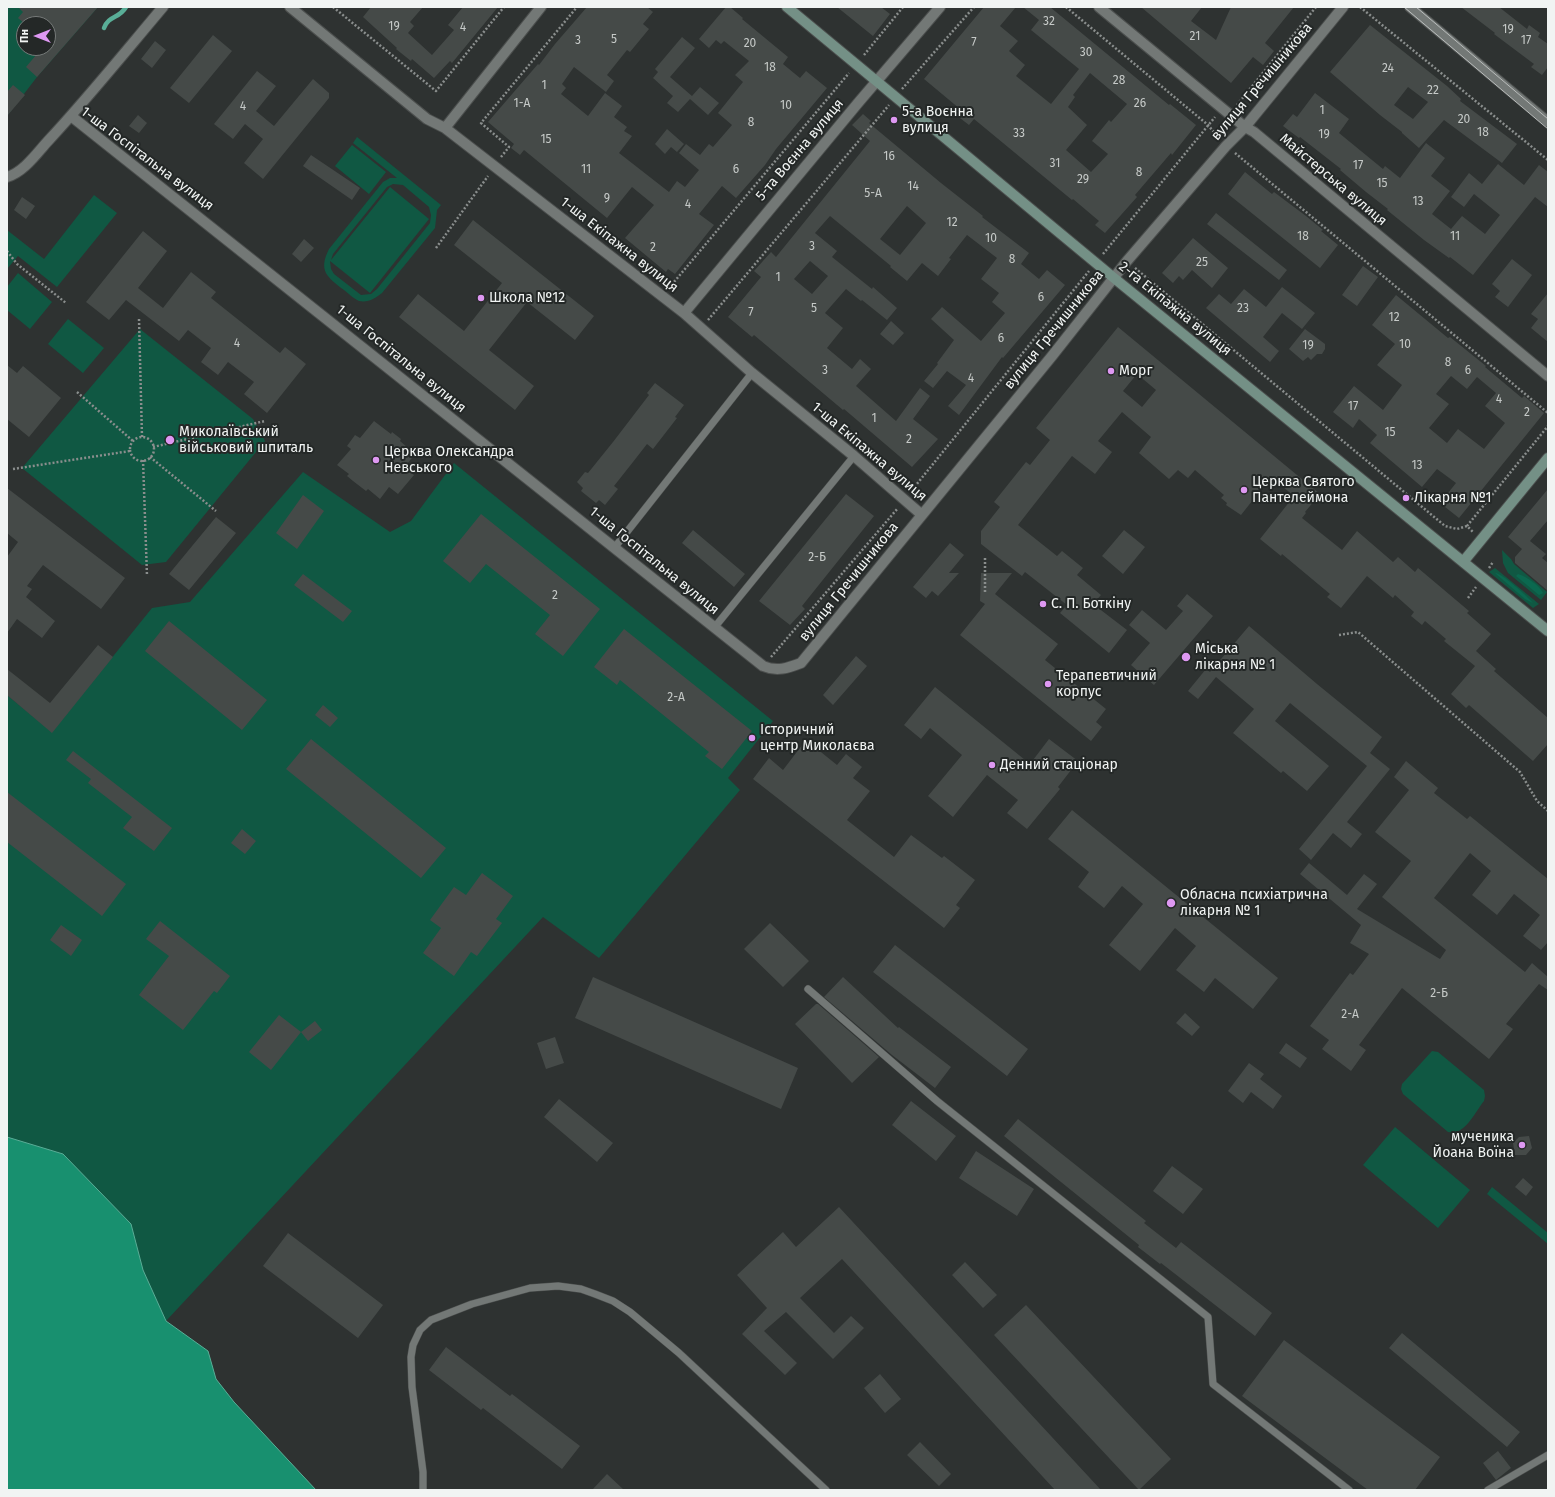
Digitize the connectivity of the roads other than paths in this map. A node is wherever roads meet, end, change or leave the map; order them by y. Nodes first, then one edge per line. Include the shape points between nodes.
1 (163, 7) edge
2 (290, 7) edge
3 (541, 7) edge
4 (787, 7) edge
5 (940, 7) edge
6 (1099, 7) edge
7 (1343, 7) edge
8 (1410, 7) edge
9 (877, 81) junction
10 (72, 116) junction
11 (1548, 122) edge
12 (1245, 127) junction
13 (445, 128) junction
14 (7, 177) edge
15 (1114, 278) junction
16 (684, 313) junction
17 (752, 373) junction
18 (1548, 376) edge
19 (854, 456) junction
20 (1548, 458) edge
21 (922, 515) junction
22 (615, 547) junction
23 (1463, 562) junction
24 (714, 628) junction
25 (1548, 631) edge
26 (786, 669) joint
27 (808, 989) dead end
28 (1548, 1455) edge
29 (423, 1490) edge
30 (826, 1490) edge
31 (1349, 1490) edge
32 (1488, 1490) edge

1 - 10 street
2 - 13 street, 1-ша Екіпажна вулиця via 427,119
3 - 13 street
4 - 9 street, 2-га Екіпажна вулиця
5 - 9 street, 5-та Воєнна вулиця
6 - 12 street, Майстерська вулиця
7 - 12 street, вулиця Гречишникова
8 - 11 street
9 - 15 street, 2-га Екіпажна вулиця
9 - 16 street, 5-та Воєнна вулиця
10 - 14 street, 1-ша Госпітальна вулиця via 24,166
10 - 22 street, 1-ша Госпітальна вулиця
12 - 15 street, вулиця Гречишникова
12 - 18 street, Майстерська вулиця
13 - 16 street, 1-ша Екіпажна вулиця
15 - 21 street, вулиця Гречишникова
15 - 23 street, 2-га Екіпажна вулиця
16 - 17 street, 1-ша Екіпажна вулиця
17 - 19 street, 1-ша Екіпажна вулиця
17 - 22 lane
19 - 21 street, 1-ша Екіпажна вулиця
19 - 24 lane
20 - 23 street
21 - 26 street, вулиця Гречишникова via 801,662
22 - 24 street, 1-ша Госпітальна вулиця
23 - 25 street, 2-га Екіпажна вулиця
24 - 26 street, 1-ша Госпітальна вулиця via 763,666 771,670
27 - 31 lane via 937,1101 1208,1317 1213,1384
28 - 32 lane
29 - 30 lane via 411,1358 413,1345 420,1330 431,1320 472,1304 530,1288 558,1286 595,1294 613,1301 630,1312 679,1353

